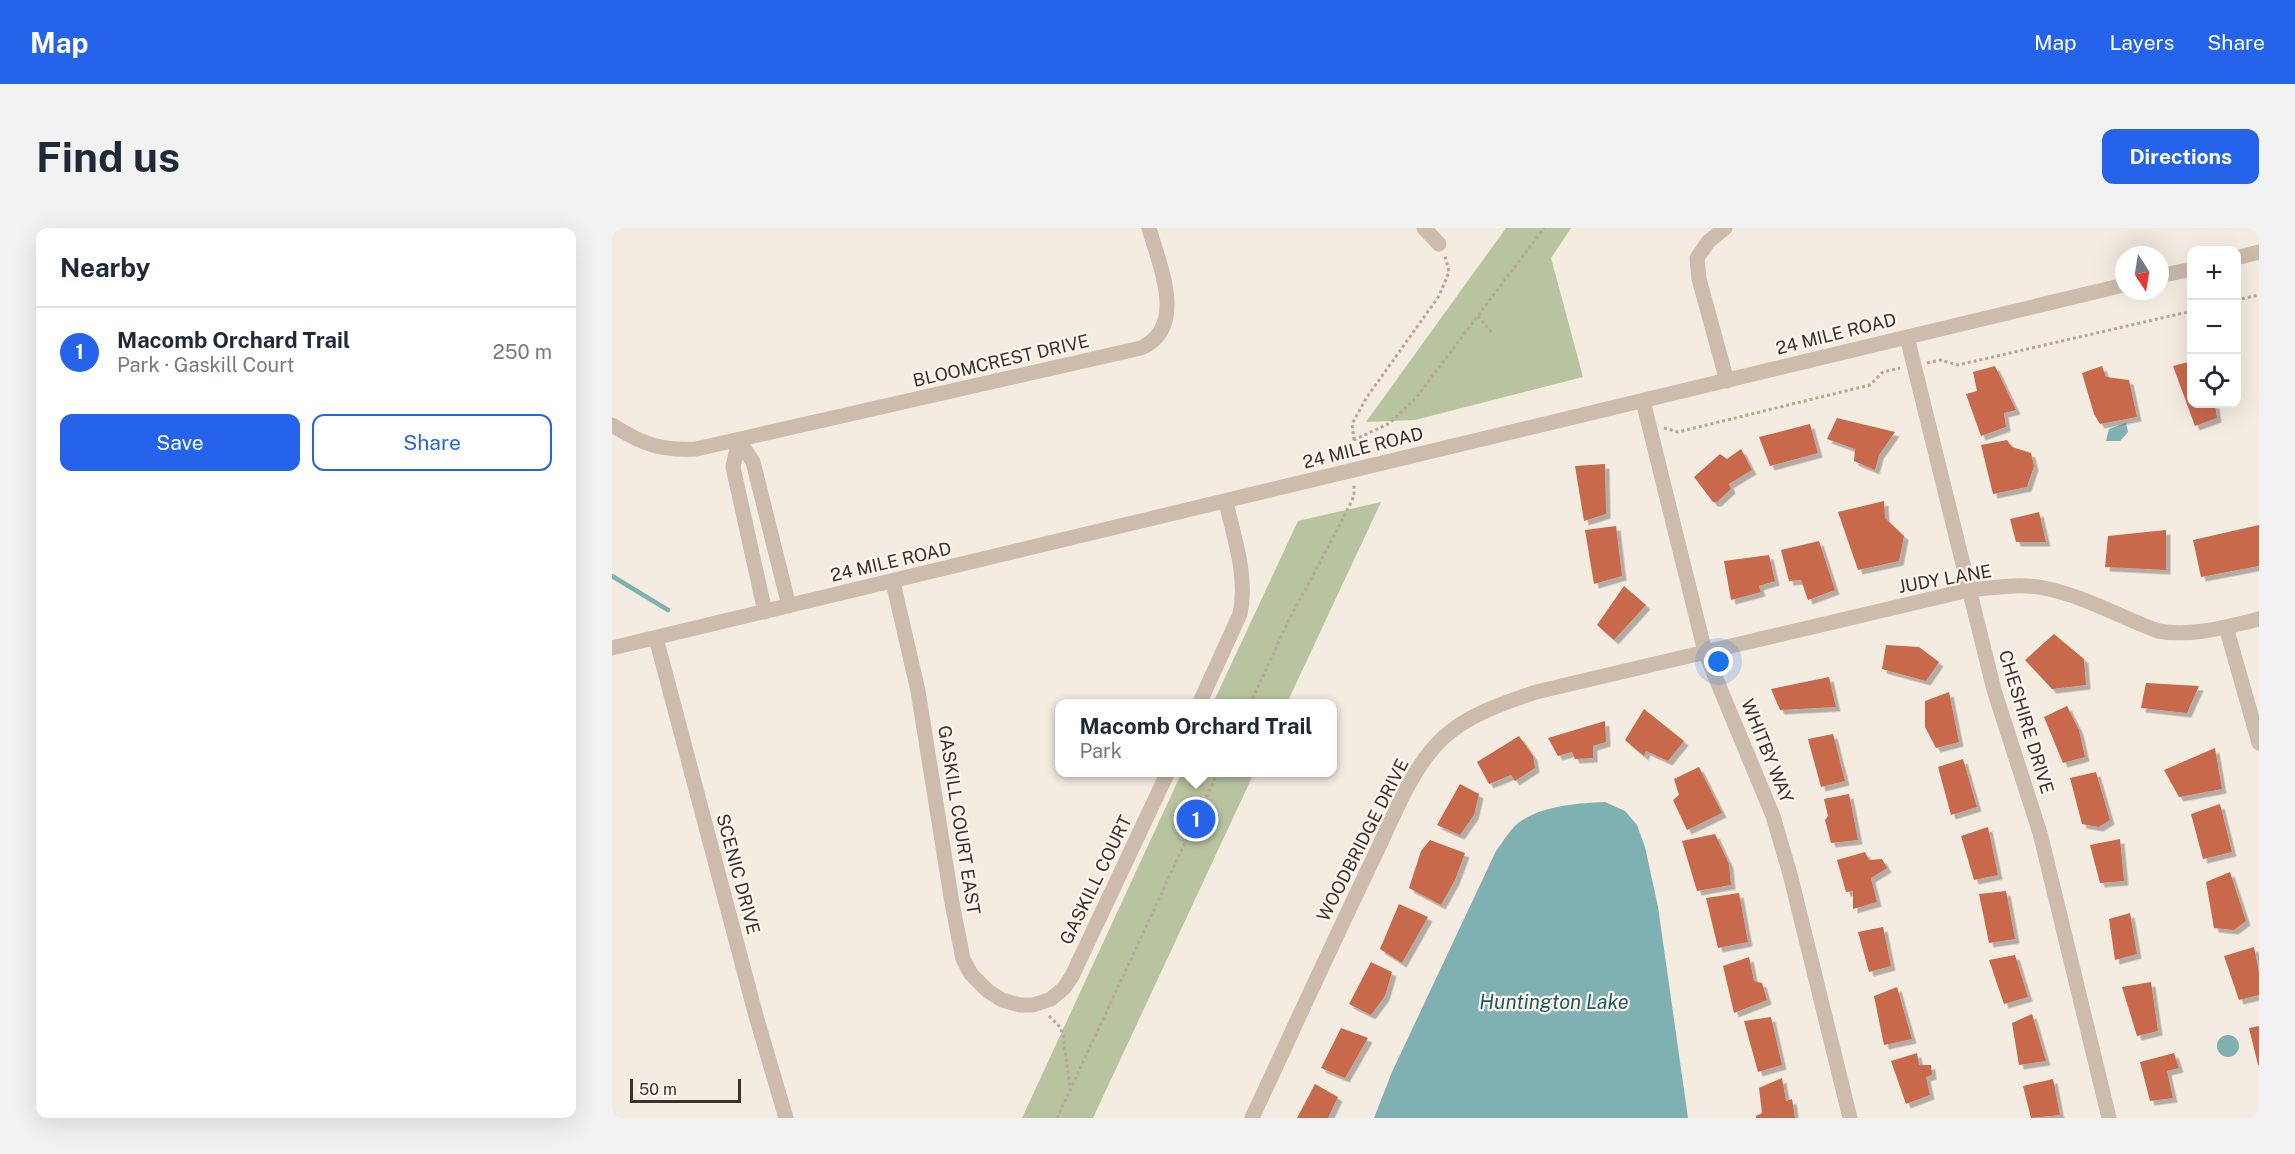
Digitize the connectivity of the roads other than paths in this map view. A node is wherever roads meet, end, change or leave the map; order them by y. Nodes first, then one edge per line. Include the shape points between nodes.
1 (1149, 228) edge
2 (1424, 228) edge
3 (1725, 228) edge
4 (1439, 244) road end
5 (2259, 252) edge
6 (2241, 257) edge
7 (2187, 270) edge
8 (2169, 274) edge
9 (2115, 287) edge
10 (1906, 337) junction
11 (1727, 381) junction
12 (1643, 401) junction
13 (612, 425) edge
14 (739, 440) junction
15 (1226, 502) junction
16 (893, 582) junction
17 (1969, 590) junction
18 (789, 606) junction
19 (765, 612) junction
20 (2259, 619) edge
21 (2226, 627) junction
22 (656, 638) junction
23 (612, 648) edge
24 (1705, 652) junction
25 (1201, 699) edge
26 (2259, 743) edge
27 (1166, 777) edge
28 (1051, 999) joint
29 (786, 1118) edge
30 (1252, 1118) edge
31 (1850, 1118) edge
32 (2109, 1118) edge

1 - 14 street, BLOOMCREST DRIVE via 1167,298 1161,334 1149,345
2 - 4 street
3 - 11 street via 1697,258 1699,279
5 - 6 street
7 - 8 street
9 - 10 street, 24 MILE ROAD
10 - 11 street, 24 MILE ROAD
10 - 17 street, CHESHIRE DRIVE
11 - 12 street, 24 MILE ROAD
12 - 15 street, 24 MILE ROAD
12 - 24 street, WHITBY WAY
13 - 14 street, BLOOMCREST DRIVE via 633,438 673,450
14 - 18 street via 753,462
14 - 19 street via 733,467
15 - 16 street, 24 MILE ROAD
15 - 25 street via 1243,582 1243,600
16 - 18 street, 24 MILE ROAD
16 - 28 street, GASKILL COURT EAST via 918,691 963,959 971,974 1002,1000 1020,1005
17 - 21 street, JUDY LANE via 2042,588 2170,633
17 - 24 street, JUDY LANE
17 - 32 street, CHESHIRE DRIVE via 1994,690 2040,833
18 - 19 street, 24 MILE ROAD
19 - 22 street, 24 MILE ROAD
20 - 21 street, JUDY LANE
21 - 26 street
22 - 23 street, 24 MILE ROAD
22 - 29 street, SCENIC DRIVE
24 - 30 street, WOODBRIDGE DRIVE via 1536,692 1469,719 1444,737 1410,784
24 - 31 street, WHITBY WAY via 1773,816
27 - 28 street, GASKILL COURT via 1072,976

